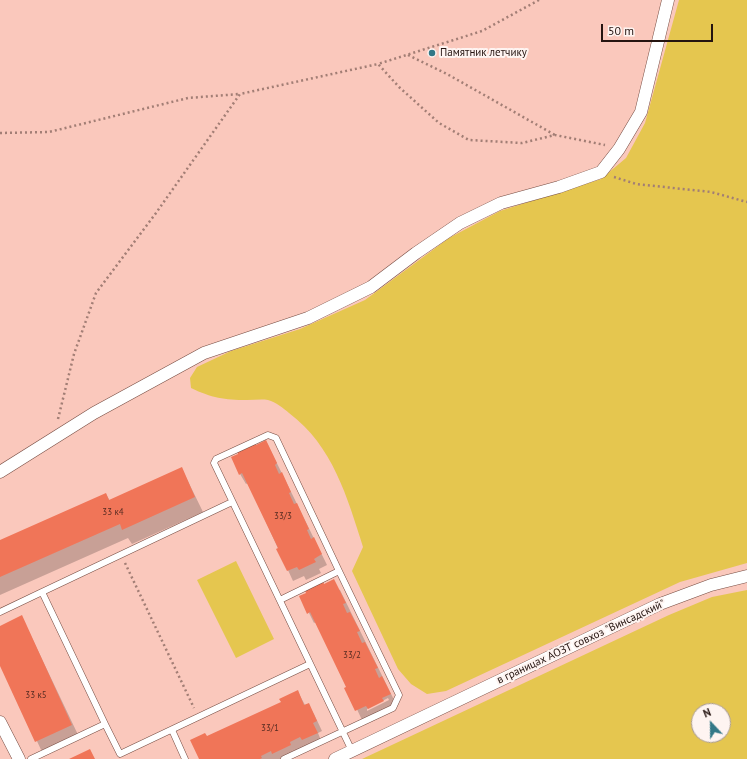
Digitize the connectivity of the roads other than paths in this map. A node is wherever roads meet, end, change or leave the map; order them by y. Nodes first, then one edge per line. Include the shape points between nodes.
1 (668, 0) edge
2 (0, 472) edge
3 (232, 502) junction
4 (340, 571) junction
5 (747, 576) edge
6 (42, 592) junction
7 (280, 600) junction
8 (0, 612) edge
9 (310, 664) junction
10 (0, 722) edge
11 (105, 724) junction
12 (172, 730) junction
13 (343, 732) junction
14 (352, 751) junction
15 (19, 759) edge
16 (31, 759) edge
17 (185, 759) edge
18 (284, 759) edge
19 (335, 759) edge

1 - 2 street via 641,112 619,149 600,172 559,187 501,203 460,223 371,287 308,318 204,353 94,413
3 - 4 lane via 214,463 216,458 268,434 276,438
3 - 6 lane
3 - 7 lane
4 - 7 lane
4 - 13 lane via 399,695 393,708
5 - 14 street, в границах АОЗТ совхоз "Винсадский" via 711,585 660,604
6 - 8 lane
6 - 11 lane
7 - 9 lane
9 - 12 lane
9 - 13 lane
10 - 15 street
11 - 12 lane via 120,754
11 - 16 lane
12 - 17 lane
13 - 14 lane
13 - 18 lane
14 - 19 street, в границах АОЗТ совхоз "Винсадский"

